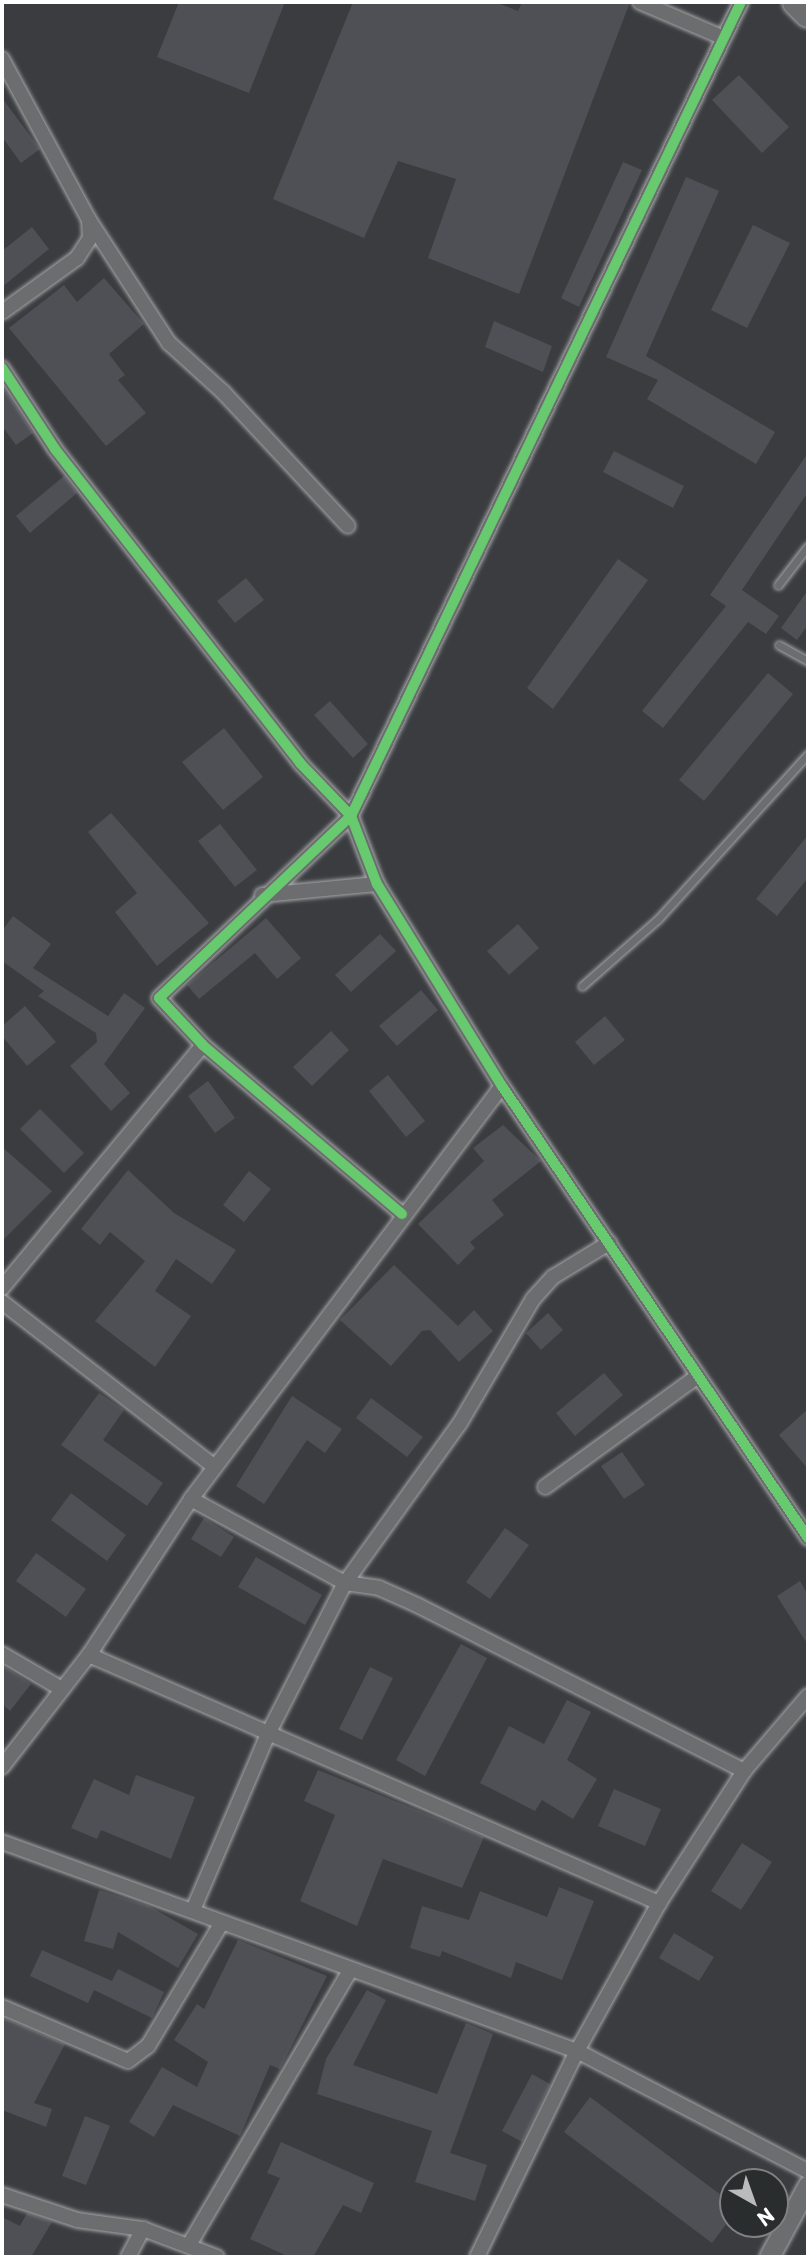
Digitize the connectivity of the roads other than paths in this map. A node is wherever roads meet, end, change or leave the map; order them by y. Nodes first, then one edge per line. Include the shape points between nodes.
1 (640, 2) edge
2 (741, 2) edge
3 (796, 2) edge
4 (808, 14) edge
5 (724, 38) junction
6 (2, 59) edge
7 (89, 220) junction
8 (2, 312) edge
9 (2, 368) edge
10 (348, 526) dead end
11 (808, 546) edge
12 (778, 585) dead end
13 (779, 645) dead end
14 (808, 661) edge
15 (808, 754) edge
16 (351, 816) junction
17 (377, 884) junction
18 (262, 895) junction
19 (582, 986) dead end
20 (203, 1045) junction
21 (502, 1086) junction
22 (402, 1214) junction
23 (609, 1243) junction
24 (2, 1287) edge
25 (2, 1302) edge
26 (695, 1378) junction
27 (215, 1467) junction
28 (545, 1487) dead end
29 (191, 1499) junction
30 (808, 1538) edge
31 (345, 1583) junction
32 (2, 1654) edge
33 (89, 1655) junction
34 (60, 1688) junction
35 (808, 1696) edge
36 (268, 1734) junction
37 (2, 1767) edge
38 (744, 1770) junction
39 (2, 1842) edge
40 (659, 1903) junction
41 (193, 1910) junction
42 (221, 1924) junction
43 (349, 1972) junction
44 (2, 2007) edge
45 (577, 2051) junction
46 (808, 2171) edge
47 (808, 2185) edge
48 (2, 2194) edge
49 (143, 2229) junction
50 (190, 2245) junction
51 (128, 2257) edge
52 (217, 2257) edge
53 (477, 2257) edge
54 (769, 2257) edge

1 - 5 street
2 - 5 street
3 - 4 highway
5 - 16 street
6 - 7 street
7 - 8 street via 90,238 77,258
7 - 10 street via 169,343 216,384
9 - 16 street via 55,449 232,676
11 - 12 lane
13 - 14 lane
15 - 19 lane via 658,919
16 - 17 street
16 - 18 street
17 - 18 street
17 - 21 street
18 - 20 street via 162,989 164,1008
20 - 22 street
20 - 24 street
21 - 22 street
21 - 23 street
22 - 27 street
23 - 26 street
23 - 31 street via 553,1278 533,1299 460,1423
25 - 27 street
26 - 28 street
26 - 30 street
27 - 29 street
29 - 31 street
29 - 33 street
31 - 36 street
31 - 38 street via 379,1588 417,1605
32 - 34 street
33 - 34 street
33 - 36 street
34 - 37 street
35 - 38 street
36 - 40 street
36 - 41 street
38 - 40 street
39 - 41 street
40 - 45 street
41 - 42 street
42 - 43 street
42 - 44 street via 148,2046 128,2061
43 - 45 street
43 - 50 street
45 - 46 street
45 - 53 street
47 - 54 street
48 - 49 street via 77,2220
49 - 50 street
49 - 51 street
50 - 52 street

